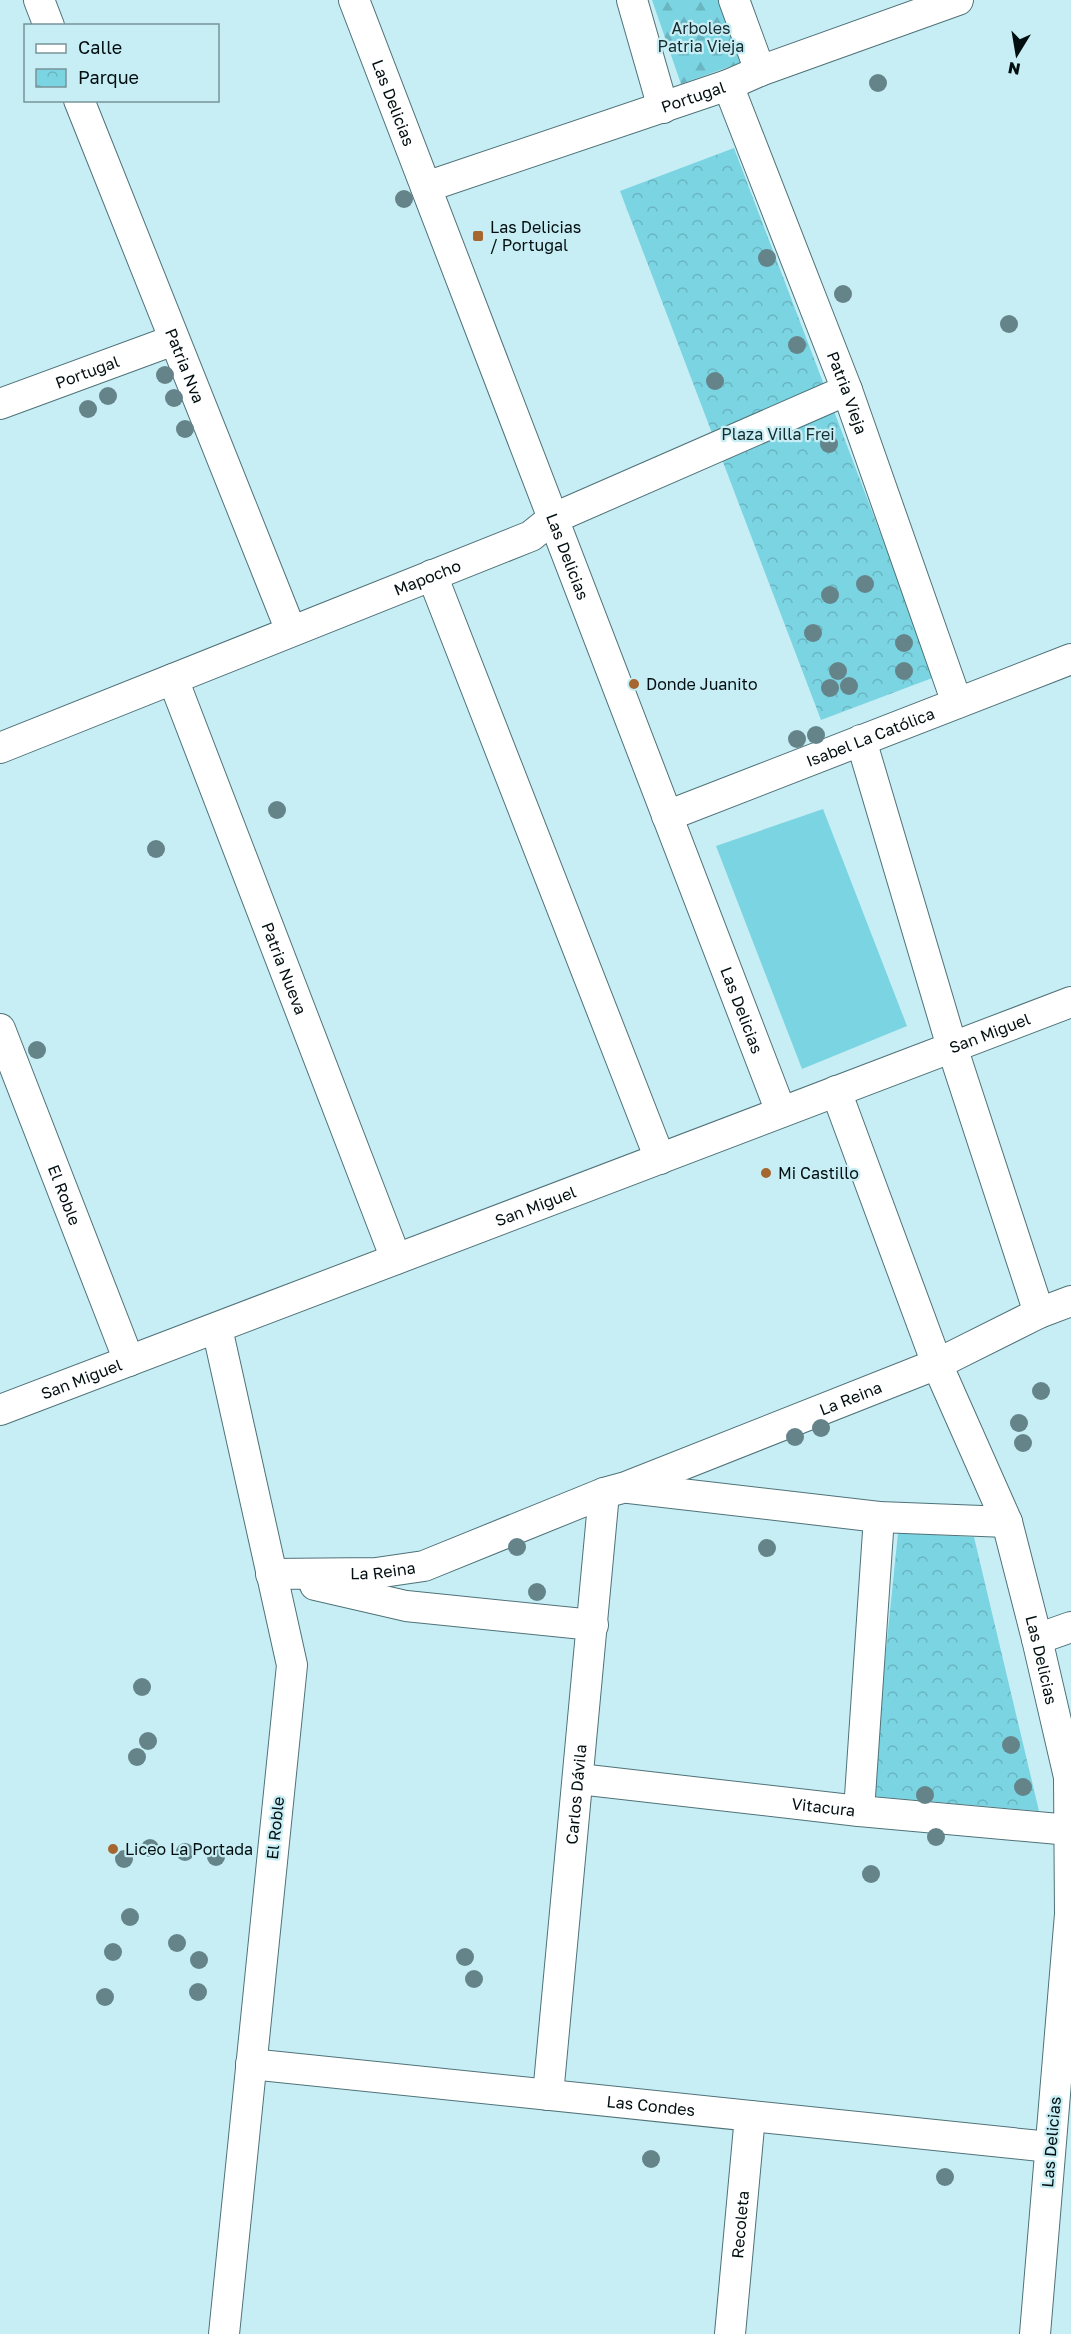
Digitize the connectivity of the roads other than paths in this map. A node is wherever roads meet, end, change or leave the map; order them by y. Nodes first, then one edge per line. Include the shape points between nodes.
1 (39, 0) edge
2 (354, 0) edge
3 (632, 0) edge
4 (734, 0) edge
5 (958, 0) edge
6 (48, 24) edge
7 (760, 71) junction
8 (729, 86) junction
9 (80, 102) edge
10 (663, 108) junction
11 (426, 187) junction
12 (174, 340) junction
13 (847, 390) junction
14 (0, 404) edge
15 (552, 519) junction
16 (432, 574) junction
17 (291, 631) junction
18 (1071, 659) edge
19 (173, 679) junction
20 (957, 703) junction
21 (861, 740) junction
22 (0, 748) edge
23 (667, 816) junction
24 (1071, 1002) edge
25 (0, 1029) edge
26 (952, 1047) junction
27 (836, 1091) junction
28 (781, 1112) junction
29 (660, 1159) junction
30 (396, 1259) junction
31 (1071, 1301) edge
32 (1039, 1313) junction
33 (217, 1328) junction
34 (129, 1361) junction
35 (938, 1364) junction
36 (0, 1410) edge
37 (615, 1490) junction
38 (879, 1517) junction
39 (1006, 1522) junction
40 (271, 1574) junction
41 (592, 1625) junction
42 (1071, 1627) edge
43 (1037, 1639) junction
44 (579, 1779) junction
45 (859, 1811) junction
46 (1070, 1830) edge
47 (1070, 1914) edge
48 (251, 2064) junction
49 (548, 2095) junction
50 (750, 2116) junction
51 (1050, 2147) junction
52 (224, 2334) edge
53 (730, 2334) edge
54 (1035, 2334) edge

1 - 6 street
2 - 11 street, Las Delicias
3 - 10 street
4 - 7 street
5 - 7 street, Portugal
7 - 8 street, Portugal
8 - 10 street, Portugal
8 - 13 street, Patria Vieja
9 - 12 street, Patria Nva
10 - 11 street, Portugal
11 - 15 street, Las Delicias
12 - 14 street, Portugal
12 - 17 street, Patria Nva
13 - 15 street, Mapocho
13 - 20 street, Patria Vieja
15 - 16 street, Mapocho via 531,536
15 - 23 street, Las Delicias
16 - 17 street, Mapocho
16 - 29 street
17 - 19 street, Mapocho
18 - 20 street, Isabel La Católica
19 - 22 street, Mapocho
19 - 30 street, Patria Nueva
20 - 21 street, Isabel La Católica
21 - 23 street, Isabel La Católica
21 - 26 street
23 - 28 street, Las Delicias
24 - 26 street, San Miguel
25 - 34 street, El Roble
26 - 27 street, San Miguel
26 - 32 street
27 - 28 street, San Miguel
27 - 35 street, Las Delicias
28 - 29 street, San Miguel
29 - 30 street, San Miguel
30 - 33 street, San Miguel
31 - 32 street, La Reina
32 - 35 street, La Reina
33 - 34 street, San Miguel
33 - 40 street, El Roble
34 - 36 street, San Miguel
35 - 37 street, La Reina
35 - 39 street, Las Delicias
37 - 38 street, La Reina
37 - 40 street, La Reina via 424,1566 376,1572
37 - 41 street, Carlos Dávila
38 - 39 street, La Reina
38 - 45 street
39 - 43 street, Las Delicias
40 - 41 street via 406,1606
40 - 48 street, El Roble via 292,1665
41 - 44 street, Carlos Dávila
42 - 43 street
43 - 46 street, Las Delicias via 1069,1777
44 - 45 street, Vitacura
44 - 49 street, Carlos Dávila
45 - 46 street, Vitacura
46 - 47 street, Las Delicias
47 - 51 street, Las Delicias
48 - 49 street, Las Condes
48 - 52 street, El Roble
49 - 50 street, Las Condes
50 - 51 street, Las Condes
50 - 53 street, Recoleta
51 - 54 street, Las Delicias

